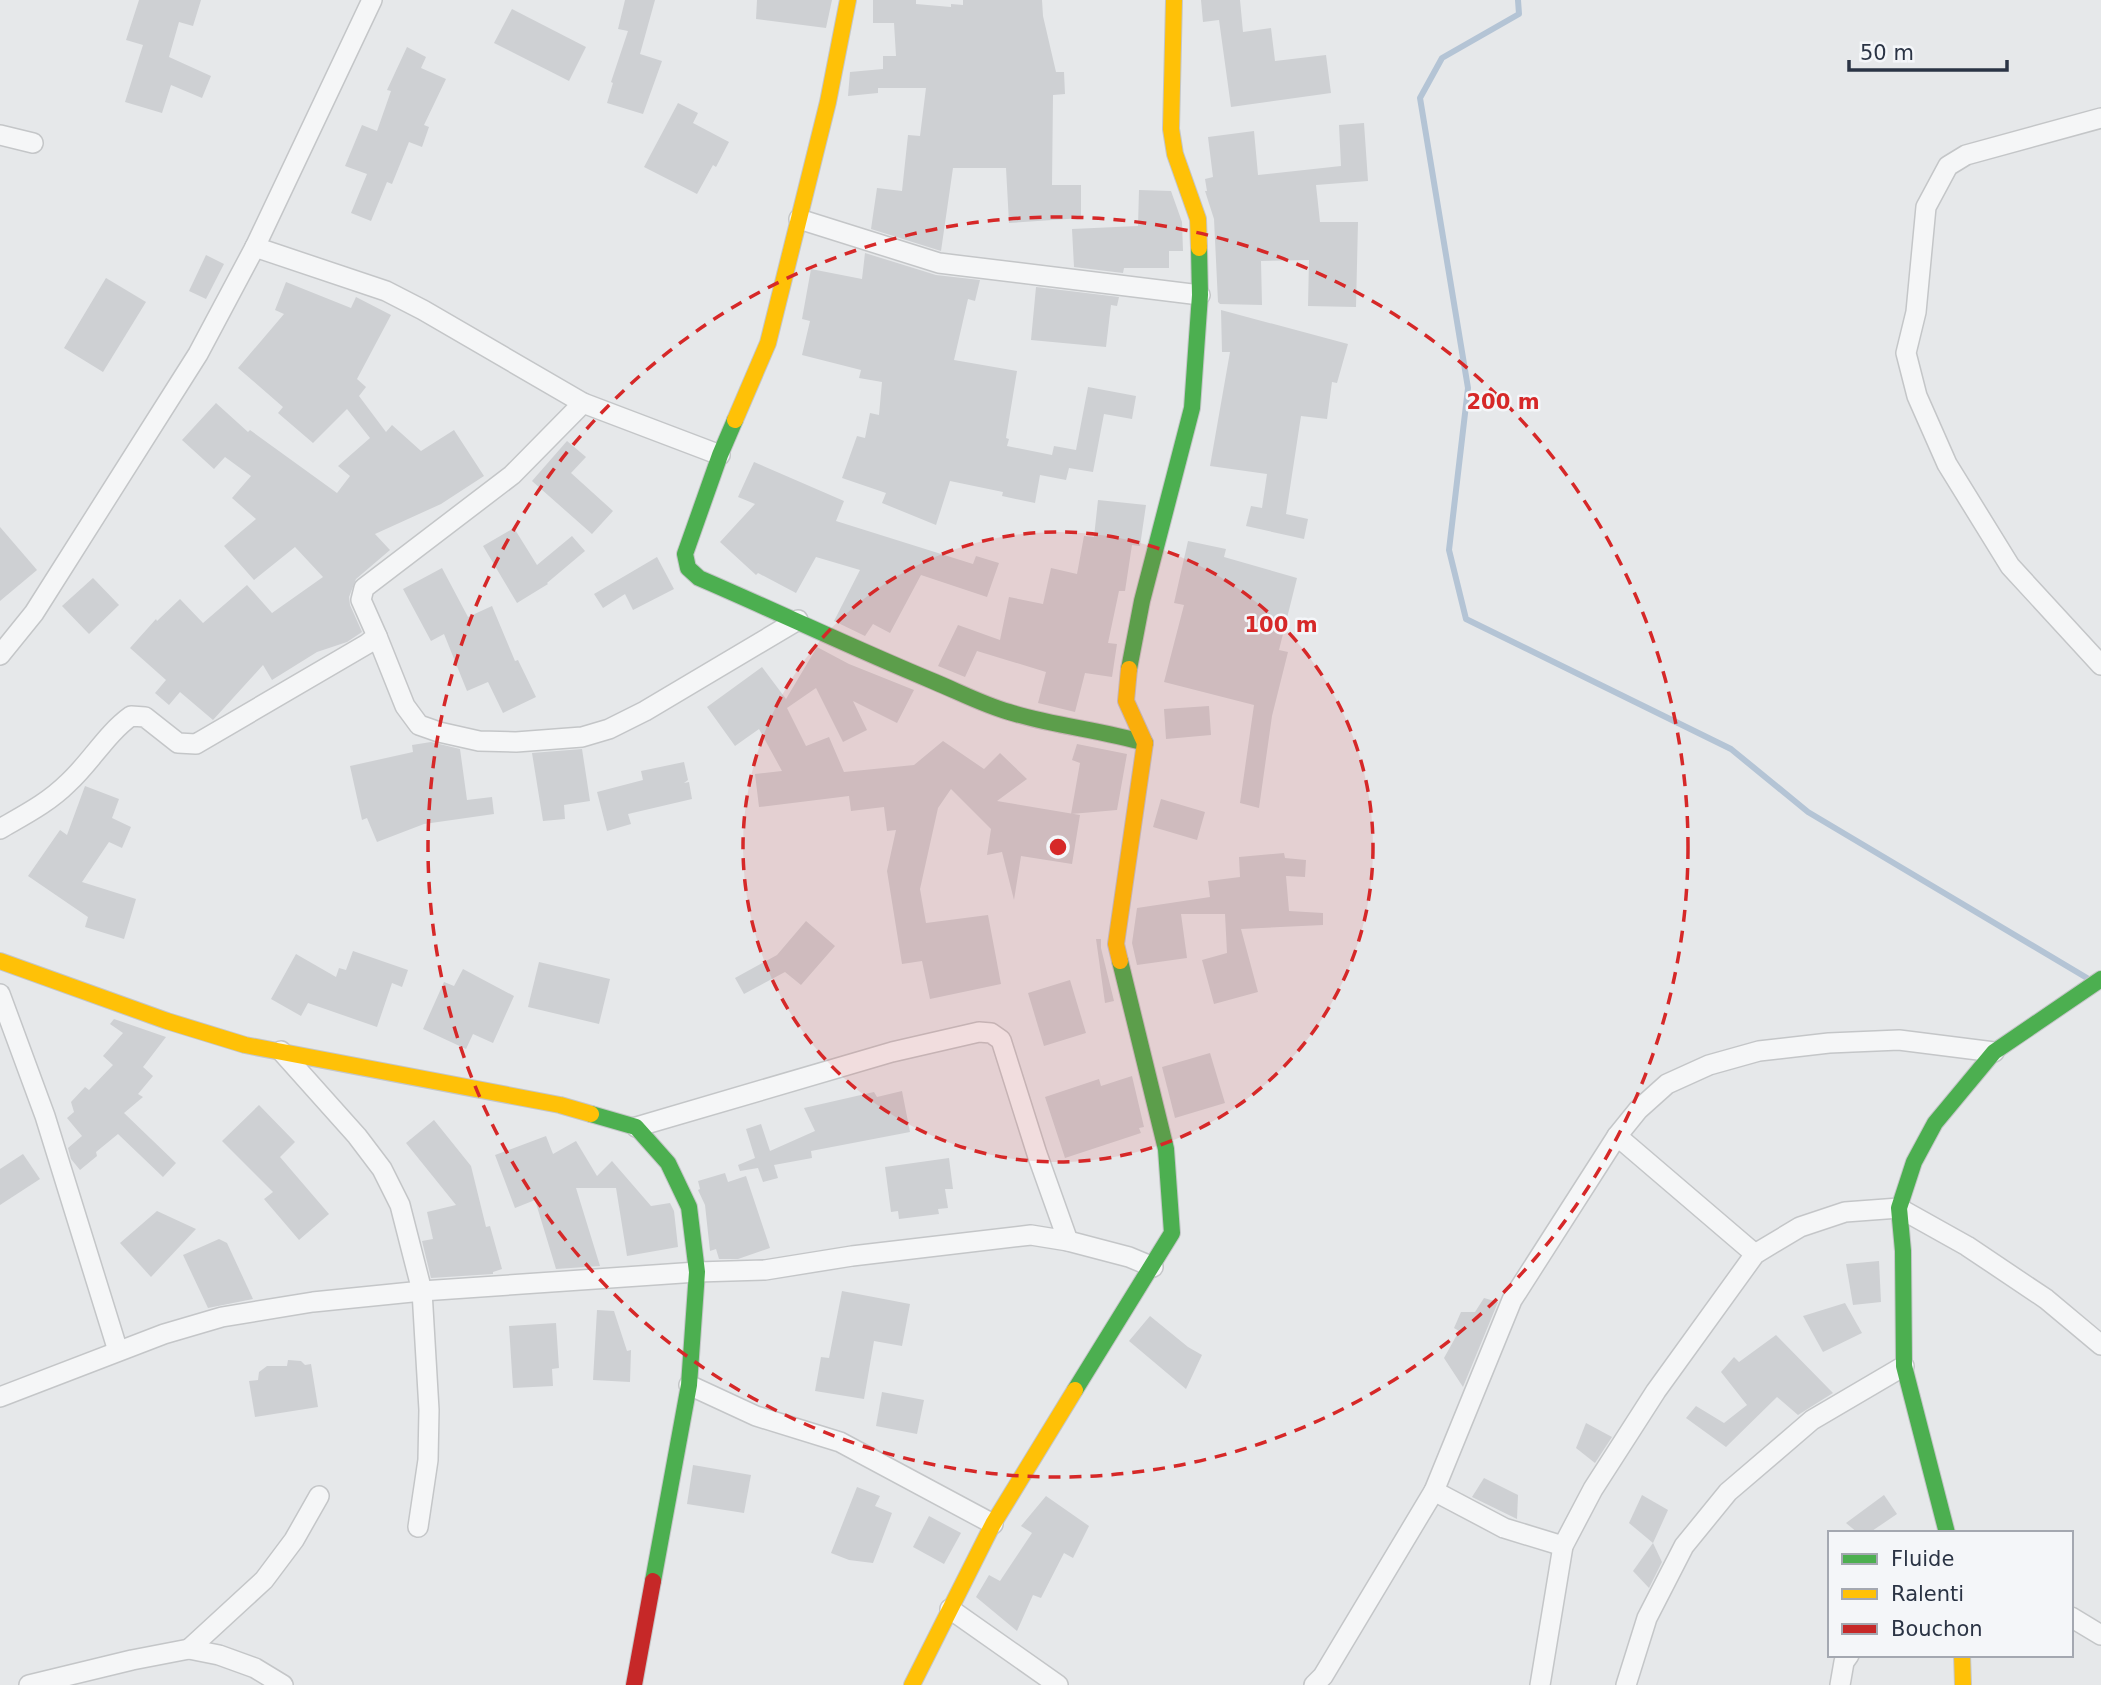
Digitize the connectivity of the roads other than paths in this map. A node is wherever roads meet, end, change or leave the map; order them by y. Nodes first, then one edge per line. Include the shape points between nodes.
1 (372, 0) edge
2 (848, 0) edge
3 (1174, 0) edge
4 (2101, 118) edge
5 (0, 135) edge
6 (33, 143) dead end
7 (799, 219) junction
8 (255, 247) junction
9 (1200, 295) junction
10 (583, 404) junction
11 (720, 455) junction
12 (798, 620) junction
13 (377, 636) junction
14 (0, 654) edge
15 (2101, 665) edge
16 (1145, 743) junction
17 (0, 829) edge
18 (0, 961) edge
19 (2101, 979) edge
20 (0, 994) edge
21 (281, 1051) junction
22 (1994, 1052) junction
23 (636, 1127) junction
24 (1617, 1136) junction
25 (1899, 1208) junction
26 (1068, 1241) junction
27 (1755, 1254) junction
28 (1153, 1267) junction
29 (696, 1272) junction
30 (422, 1292) junction
31 (2101, 1345) edge
32 (118, 1351) junction
33 (1904, 1366) junction
34 (689, 1385) junction
35 (0, 1396) edge
36 (1434, 1491) junction
37 (319, 1496) dead end
38 (993, 1524) junction
39 (418, 1527) dead end
40 (1946, 1531) edge
41 (1563, 1546) junction
42 (950, 1609) junction
43 (2073, 1619) edge
44 (2101, 1635) edge
45 (189, 1648) junction
46 (1848, 1657) edge
47 (1962, 1657) edge
48 (252, 1676) edge
49 (29, 1685) edge
50 (283, 1685) edge
51 (634, 1685) edge
52 (912, 1685) edge
53 (1058, 1685) edge
54 (1314, 1685) edge
55 (1539, 1685) edge
56 (1626, 1685) edge
57 (1840, 1685) edge
58 (1963, 1685) edge

1 - 8 street
2 - 7 street
3 - 9 street via 1171,129 1198,219
4 - 15 street via 1966,155 1948,166 1926,207 1916,312 1906,353 1917,397 1947,464 2010,566
5 - 6 street
7 - 9 street via 939,263
7 - 11 street via 768,343
8 - 10 street via 386,291
8 - 14 street via 198,354 130,464 34,613
9 - 16 street via 1192,408 1129,664 1126,701
10 - 11 street
10 - 13 street via 512,475 363,588 361,600
11 - 12 street via 685,554 688,568 699,578
12 - 13 street via 609,729 582,737 516,742 479,741 419,725 405,706
12 - 16 street via 855,649 1008,712
13 - 17 street via 196,744 178,743 145,717 131,716 115,727 69,782 42,805
16 - 28 street via 1116,944 1166,1149 1172,1233
18 - 21 street via 167,1021
19 - 22 street
20 - 32 street via 45,1116
21 - 23 street via 560,1104
21 - 30 street via 382,1169 400,1205
22 - 24 street via 1899,1040 1759,1051 1709,1065 1667,1084
22 - 25 street via 1935,1123 1914,1162
23 - 26 street via 892,1052 991,1032 1001,1040
23 - 29 street via 668,1163 689,1207
24 - 27 street
24 - 36 street via 1512,1300
25 - 27 street via 1846,1212 1800,1227
25 - 31 street via 2046,1299
25 - 33 street
26 - 28 street
26 - 29 street via 1031,1235 765,1270
27 - 41 street via 1656,1391 1593,1489
28 - 38 street
29 - 30 street
29 - 34 street
30 - 32 street via 313,1302 222,1317
30 - 39 street via 429,1410 427,1472
32 - 35 street
33 - 40 street
33 - 56 street via 1812,1420 1728,1492 1684,1546 1647,1618
34 - 38 street via 756,1416 840,1442
34 - 51 street
36 - 41 street via 1504,1528
36 - 54 street
37 - 45 street via 264,1580
38 - 42 street
41 - 55 street
42 - 52 street
42 - 53 street
43 - 44 street
45 - 48 street via 219,1654
45 - 49 street
46 - 57 street
47 - 58 street
48 - 50 street

